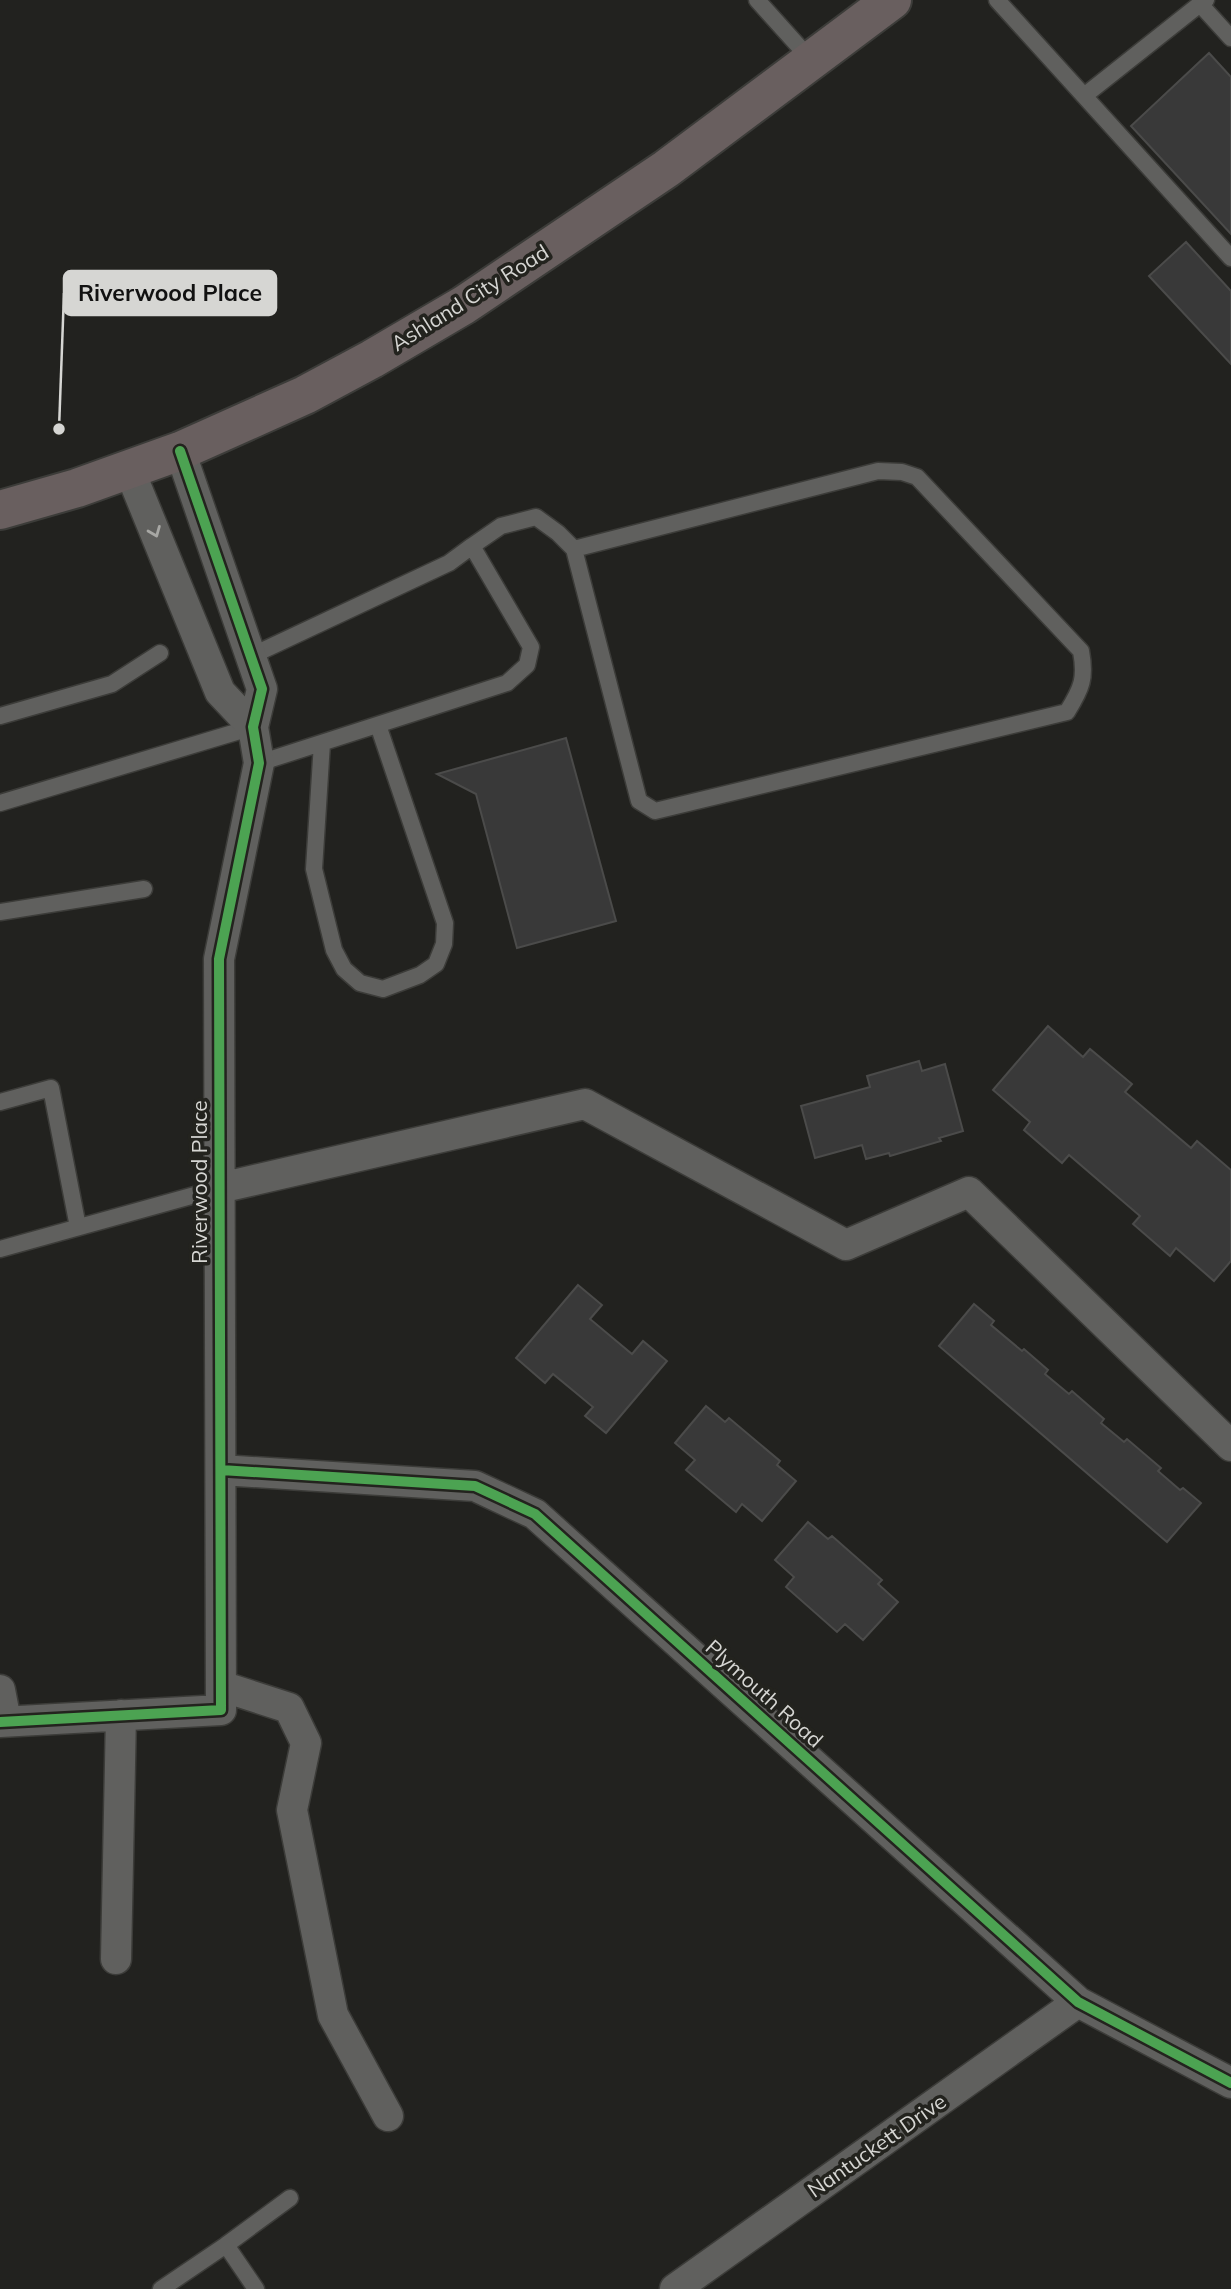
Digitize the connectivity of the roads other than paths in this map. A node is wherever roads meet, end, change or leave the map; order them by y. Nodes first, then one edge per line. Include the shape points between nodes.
1 (757, 0) edge
2 (892, 0) edge
3 (997, 0) edge
4 (1203, 2) edge
5 (1231, 38) edge
6 (811, 60) junction
7 (1084, 96) junction
8 (1231, 258) edge
9 (180, 452) junction
10 (129, 469) junction
11 (0, 510) edge
12 (472, 546) junction
13 (574, 549) junction
14 (160, 653) dead end
15 (251, 656) junction
16 (0, 716) edge
17 (378, 724) junction
18 (253, 727) junction
19 (323, 743) junction
20 (259, 763) junction
21 (0, 803) edge
22 (144, 890) dead end
23 (0, 912) edge
24 (0, 1102) edge
25 (220, 1188) junction
26 (78, 1227) junction
27 (0, 1249) edge
28 (1231, 1446) edge
29 (221, 1470) junction
30 (221, 1686) junction
31 (0, 1690) edge
32 (121, 1715) junction
33 (3, 1722) edge
34 (116, 1959) dead end
35 (1078, 2002) junction
36 (1231, 2083) edge
37 (388, 2116) dead end
38 (290, 2198) dead end
39 (226, 2245) junction
40 (161, 2289) edge
41 (256, 2289) edge
42 (675, 2289) edge

1 - 6 lane
2 - 6 highway, Ashland City Road
3 - 7 lane
4 - 5 lane
4 - 7 lane
6 - 9 highway, Ashland City Road via 666,169 464,305 305,395
7 - 8 lane
9 - 10 highway, Ashland City Road
9 - 15 street, Riverwood Place
10 - 11 highway, Ashland City Road
10 -> 18 street via 220,692
12 - 13 lane via 501,526 536,517
12 - 15 lane via 449,563
12 - 17 lane via 531,647 527,665 507,683
13 - 13 lane via 639,801 655,811 1067,712 1082,689 1081,651 918,477 902,472 878,471
14 - 16 lane via 112,684
15 - 18 street, Riverwood Place via 262,689
17 - 19 lane
17 - 19 lane via 445,923 444,944 436,964 383,989 360,983 344,969 334,950 320,896 314,869
18 - 20 street, Riverwood Place
18 - 21 lane
19 - 20 lane
20 - 25 street, Riverwood Place via 219,959
22 - 23 lane
24 - 26 lane via 51,1087
25 - 26 lane
25 - 28 street via 585,1104 846,1245 969,1192
25 - 29 street, Riverwood Place
26 - 27 lane
29 - 30 street, Riverwood Place
29 - 35 street, Plymouth Road via 475,1486 535,1514
30 - 32 street, Riverwood Place via 221,1710
30 - 37 street via 289,1708 306,1743 292,1810 333,2015
31 - 33 street, Riverwood Place
32 - 33 street, Riverwood Place
32 - 34 street
35 - 36 street, Plymouth Road
35 - 42 street, Nantuckett Drive
38 - 39 lane
39 - 40 lane
39 - 41 lane

